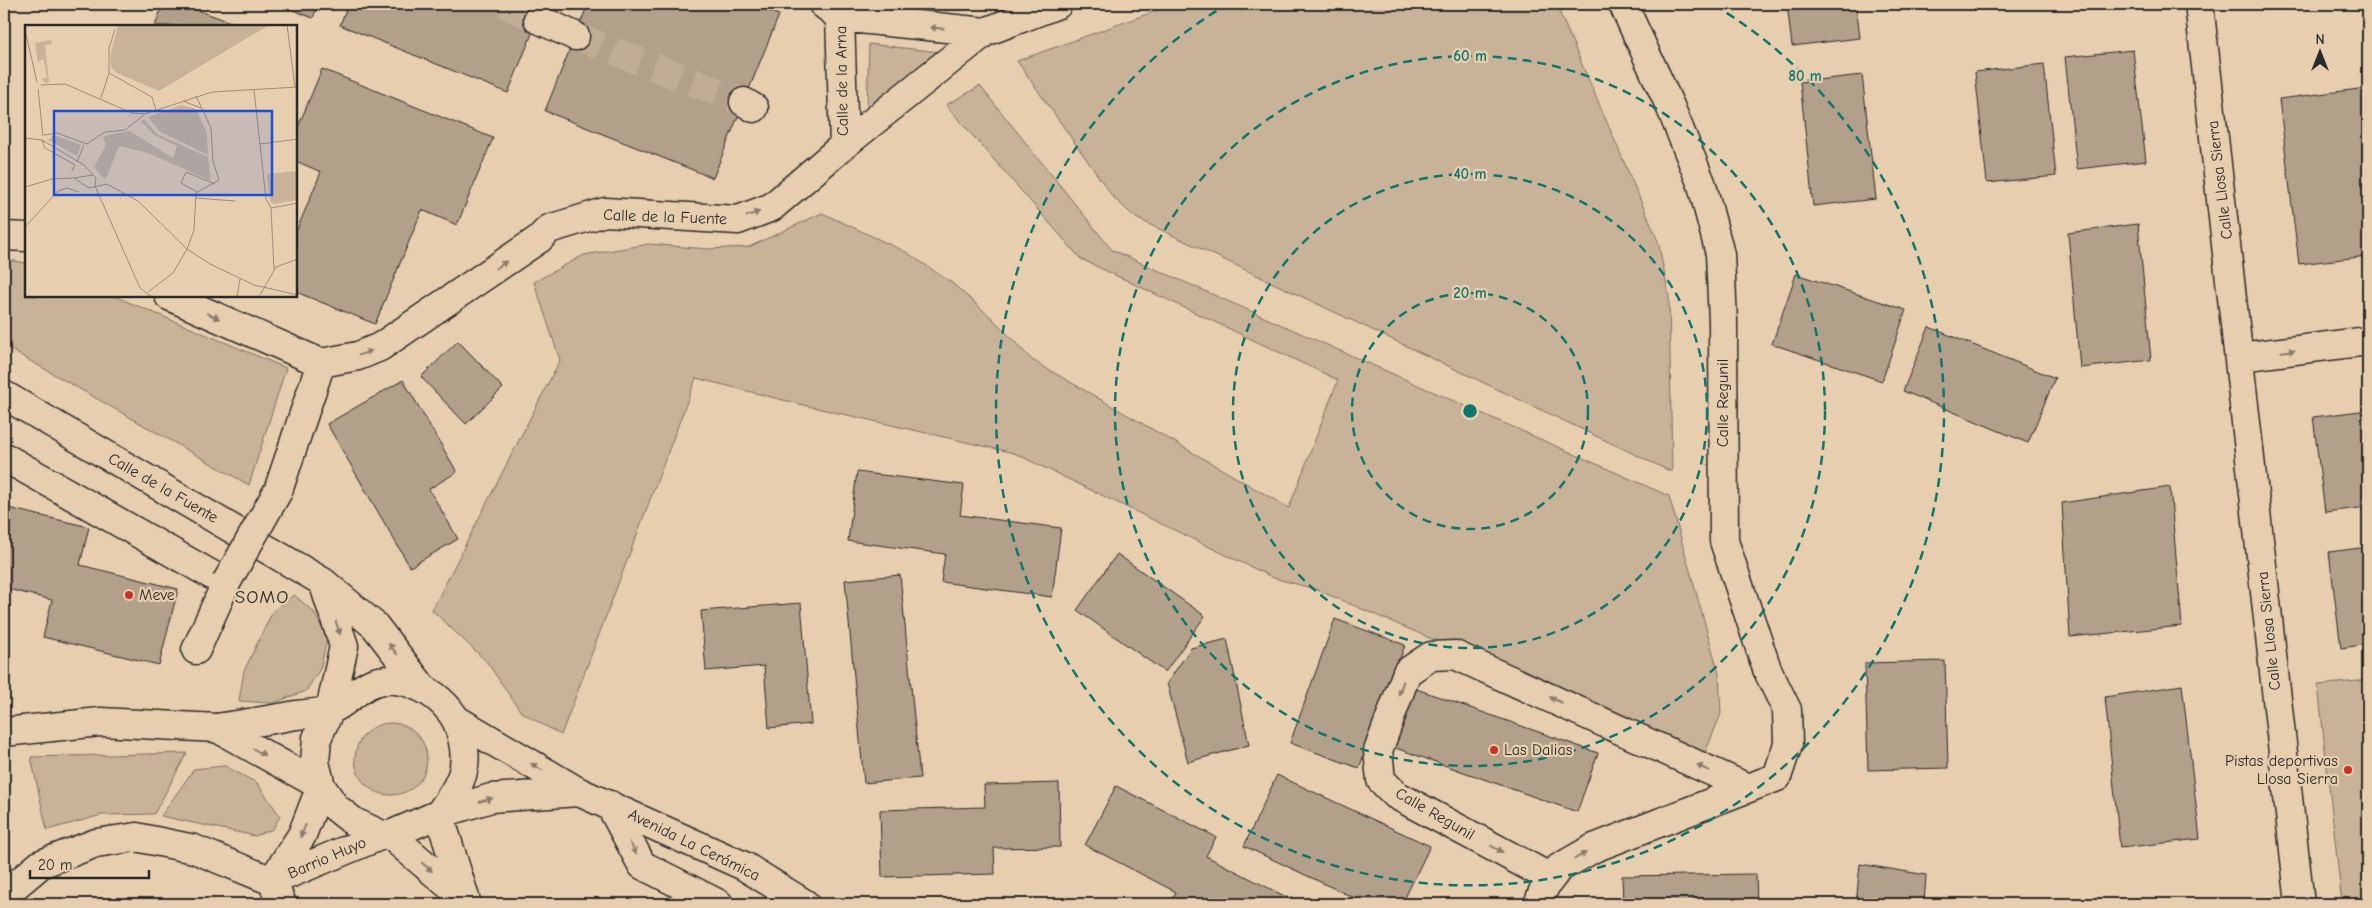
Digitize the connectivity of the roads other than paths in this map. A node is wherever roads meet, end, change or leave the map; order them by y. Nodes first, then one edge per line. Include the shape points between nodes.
1 (1058, 4) edge
2 (1623, 4) edge
3 (2199, 4) edge
4 (832, 10) edge
5 (538, 19) tunnel mouth
6 (985, 32) junction
7 (575, 36) tunnel mouth
8 (844, 145) junction
9 (4, 236) edge
10 (25, 237) edge
11 (174, 298) edge
12 (2368, 341) edge
13 (2240, 357) junction
14 (321, 363) junction
15 (4, 395) edge
16 (4, 457) edge
17 (323, 582) junction
18 (226, 583) junction
19 (196, 650) dead end
20 (422, 687) junction
21 (330, 710) junction
22 (456, 720) junction
23 (217, 728) junction
24 (4, 732) edge
25 (321, 786) junction
26 (1748, 788) junction
27 (579, 792) junction
28 (610, 804) junction
29 (439, 814) junction
30 (386, 835) junction
31 (1551, 878) junction
32 (278, 893) edge
33 (4, 895) edge
34 (466, 901) edge
35 (719, 904) edge
36 (805, 904) edge
37 (1538, 904) edge
38 (2300, 904) edge

1 - 6 street, Calle de la Arna
2 - 26 street, Calle Regunil via 1702,185 1720,254 1724,541 1767,669 1787,710 1788,744 1777,777
3 - 13 street, Calle Llosa Sierra
6 -> 4 street, Calle de la Arna
4 - 8 street, Calle de la Arna
5 - 7 street
6 - 8 street, Calle de la Fuente
14 -> 8 street, Calle de la Fuente via 358,356 380,347 549,230 605,212 738,220 772,207
9 - 10 street
11 -> 14 street
13 -> 12 street
13 - 38 street, Calle Llosa Sierra
14 - 18 street, bridge via 278,491
15 - 17 street, Calle de la Fuente
16 - 18 street
20 -> 17 street, Calle de la Fuente via 374,626
17 -> 21 street via 344,646
18 - 19 street
20 - 21 street via 398,681 372,683
20 - 22 street via 442,701
21 - 23 street
21 - 25 street via 316,738 315,762
27 -> 22 street, Avenida La Cerámica
22 - 29 street via 464,743 465,768 458,788
23 - 24 street via 100,722
23 -> 25 street
25 - 30 street via 335,807 354,822
25 -> 32 street
31 -> 26 street, Calle Regunil via 1559,868 1594,848
26 -> 31 street, Calle Regunil via 1455,654 1431,656 1407,672 1378,751 1381,780 1396,795
27 - 28 street, Avenida La Cerámica
29 -> 27 street via 492,798
28 -> 35 street via 642,865
28 - 36 street, Avenida La Cerámica via 744,866
29 - 30 street
29 - 34 street
30 - 32 street, Barrio Huyo
30 -> 34 street
31 - 37 street, Calle Regunil
32 - 33 street via 194,849 136,837 96,843 41,864

